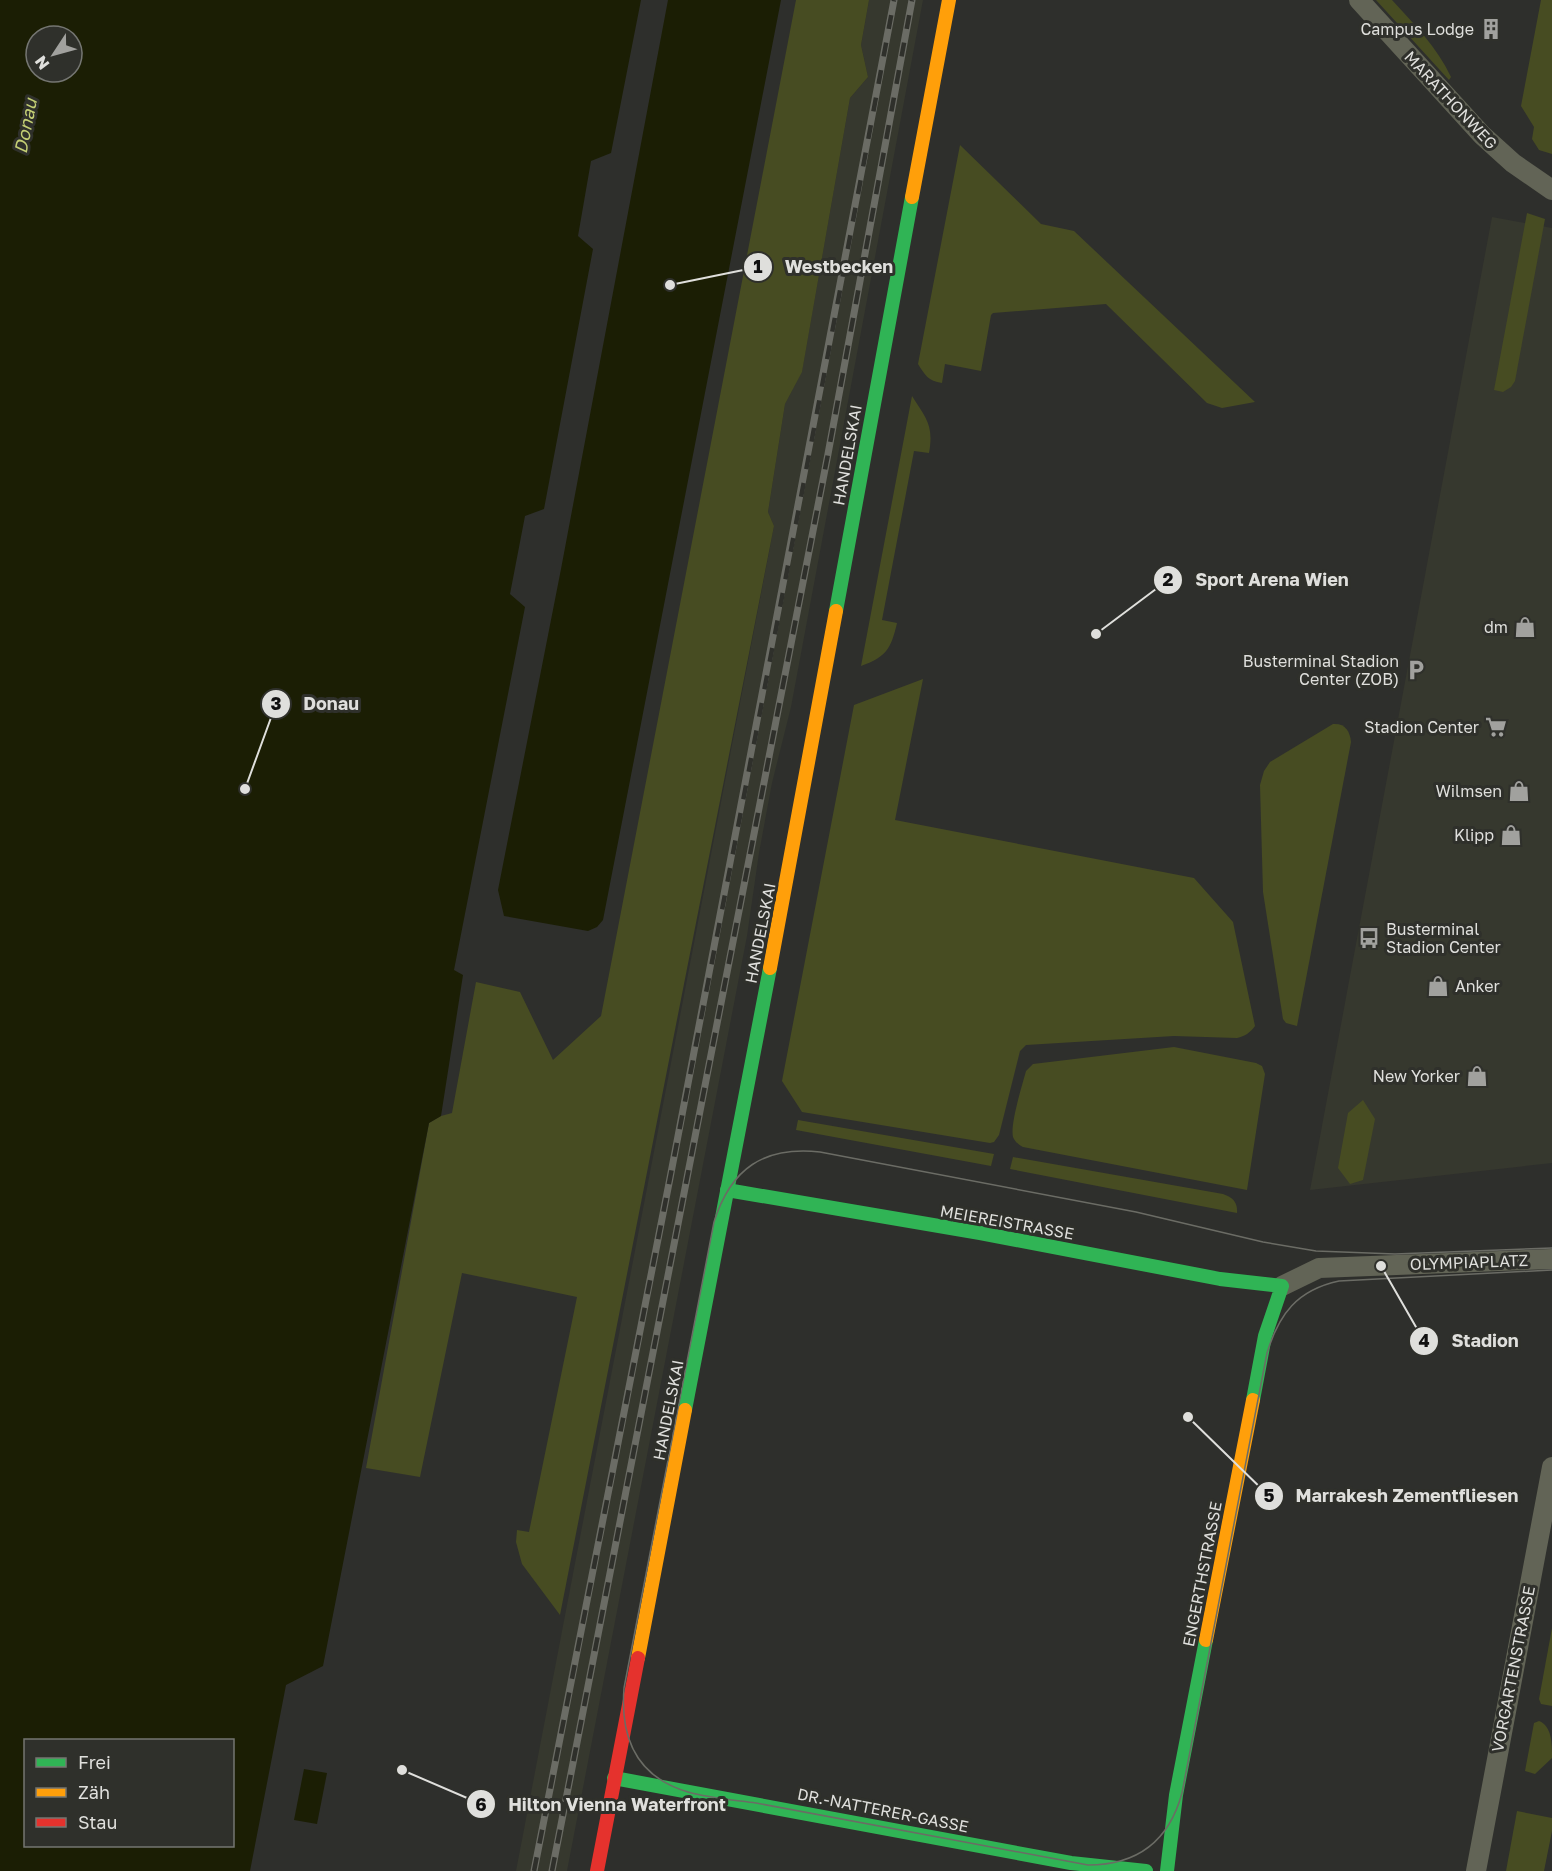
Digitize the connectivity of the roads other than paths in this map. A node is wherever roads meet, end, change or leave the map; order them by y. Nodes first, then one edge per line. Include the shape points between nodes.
1 (949, 0) edge
2 (1359, 0) edge
3 (1552, 190) edge
4 (727, 1191) junction
5 (1552, 1259) edge
6 (1282, 1286) junction
7 (1552, 1467) edge
8 (614, 1778) junction
9 (597, 1871) edge
10 (1146, 1871) edge
11 (1167, 1871) edge
12 (1476, 1871) edge

1 - 4 main road, HANDELSKAI
2 - 3 street, MARATHONWEG via 1482,135
4 - 6 main road, MEIEREISTRASSE via 980,1233 1220,1279
4 - 8 main road, HANDELSKAI
5 - 6 street, OLYMPIAPLATZ via 1319,1268
6 - 11 main road, ENGERTHSTRASSE via 1265,1336 1176,1795
7 - 12 street, VORGARTENSTRASSE
8 - 9 main road, HANDELSKAI
8 - 10 main road, DR.-NATTERER-GASSE via 1071,1863

